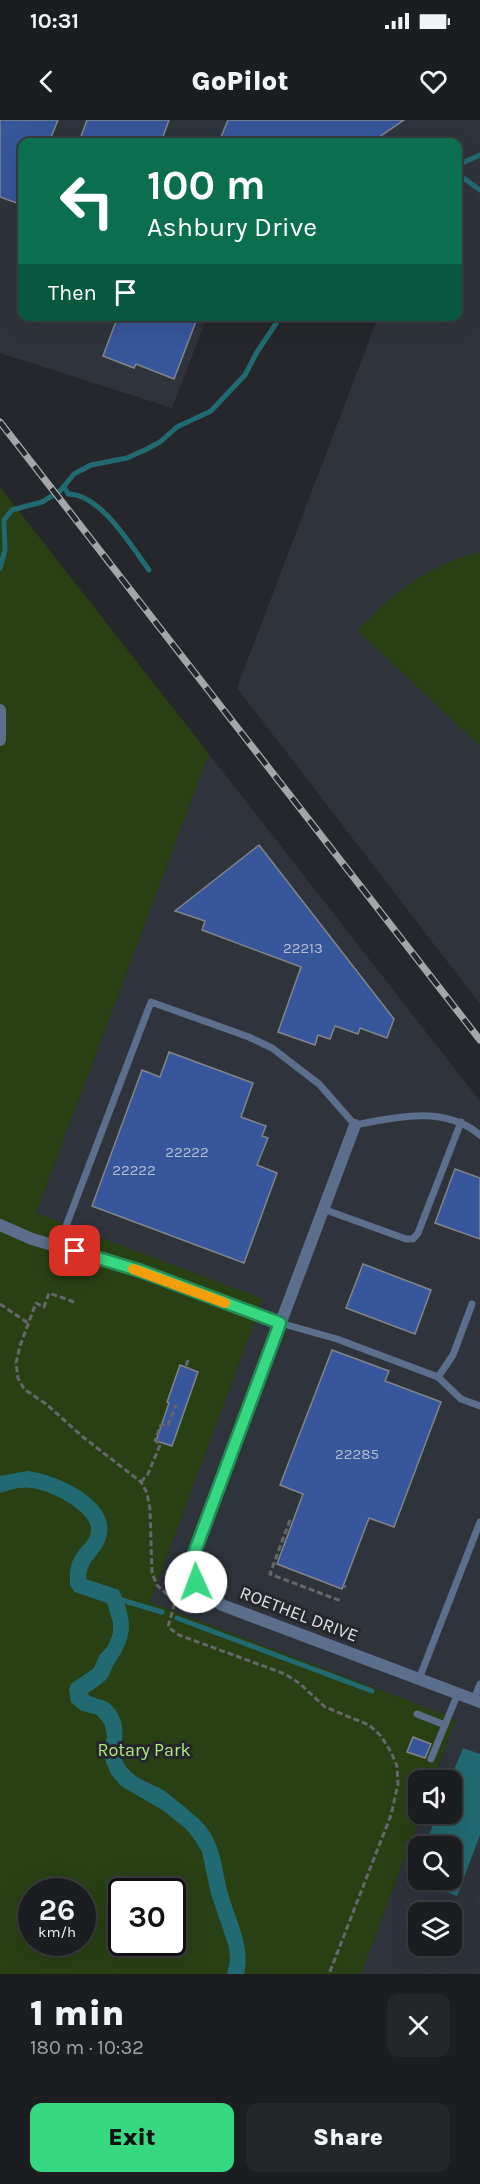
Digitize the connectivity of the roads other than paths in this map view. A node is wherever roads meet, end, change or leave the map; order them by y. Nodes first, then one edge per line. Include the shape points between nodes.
1 (0, 710) edge
2 (0, 740) edge
3 (461, 1122) junction
4 (355, 1125) junction
5 (480, 1135) edge
6 (323, 1209) junction
7 (0, 1225) edge
8 (58, 1247) junction
9 (472, 1304) dead end
10 (280, 1323) junction
11 (438, 1377) junction
12 (480, 1406) edge
13 (480, 1521) edge
14 (419, 1679) junction
15 (480, 1684) edge
16 (458, 1693) junction
17 (477, 1700) edge
18 (417, 1714) dead end
19 (445, 1725) junction
20 (431, 1760) dead end

1 - 2 street
3 - 4 lane via 405,1115
3 - 5 lane
3 - 6 lane via 413,1239
4 - 6 street, ROETHEL DRIVE
4 - 8 lane via 320,1084 272,1048 151,1002
6 - 10 street, ROETHEL DRIVE
7 - 8 street
8 - 10 street via 141,1271
9 - 11 lane via 453,1355
10 - 11 lane via 337,1339
10 - 14 street, ROETHEL DRIVE via 195,1551 196,1582 222,1605
11 - 12 lane via 461,1399
13 - 14 lane
14 - 16 street, ROETHEL DRIVE
15 - 17 lane
16 - 17 street, ROETHEL DRIVE
16 - 19 lane
18 - 19 lane
19 - 20 lane

